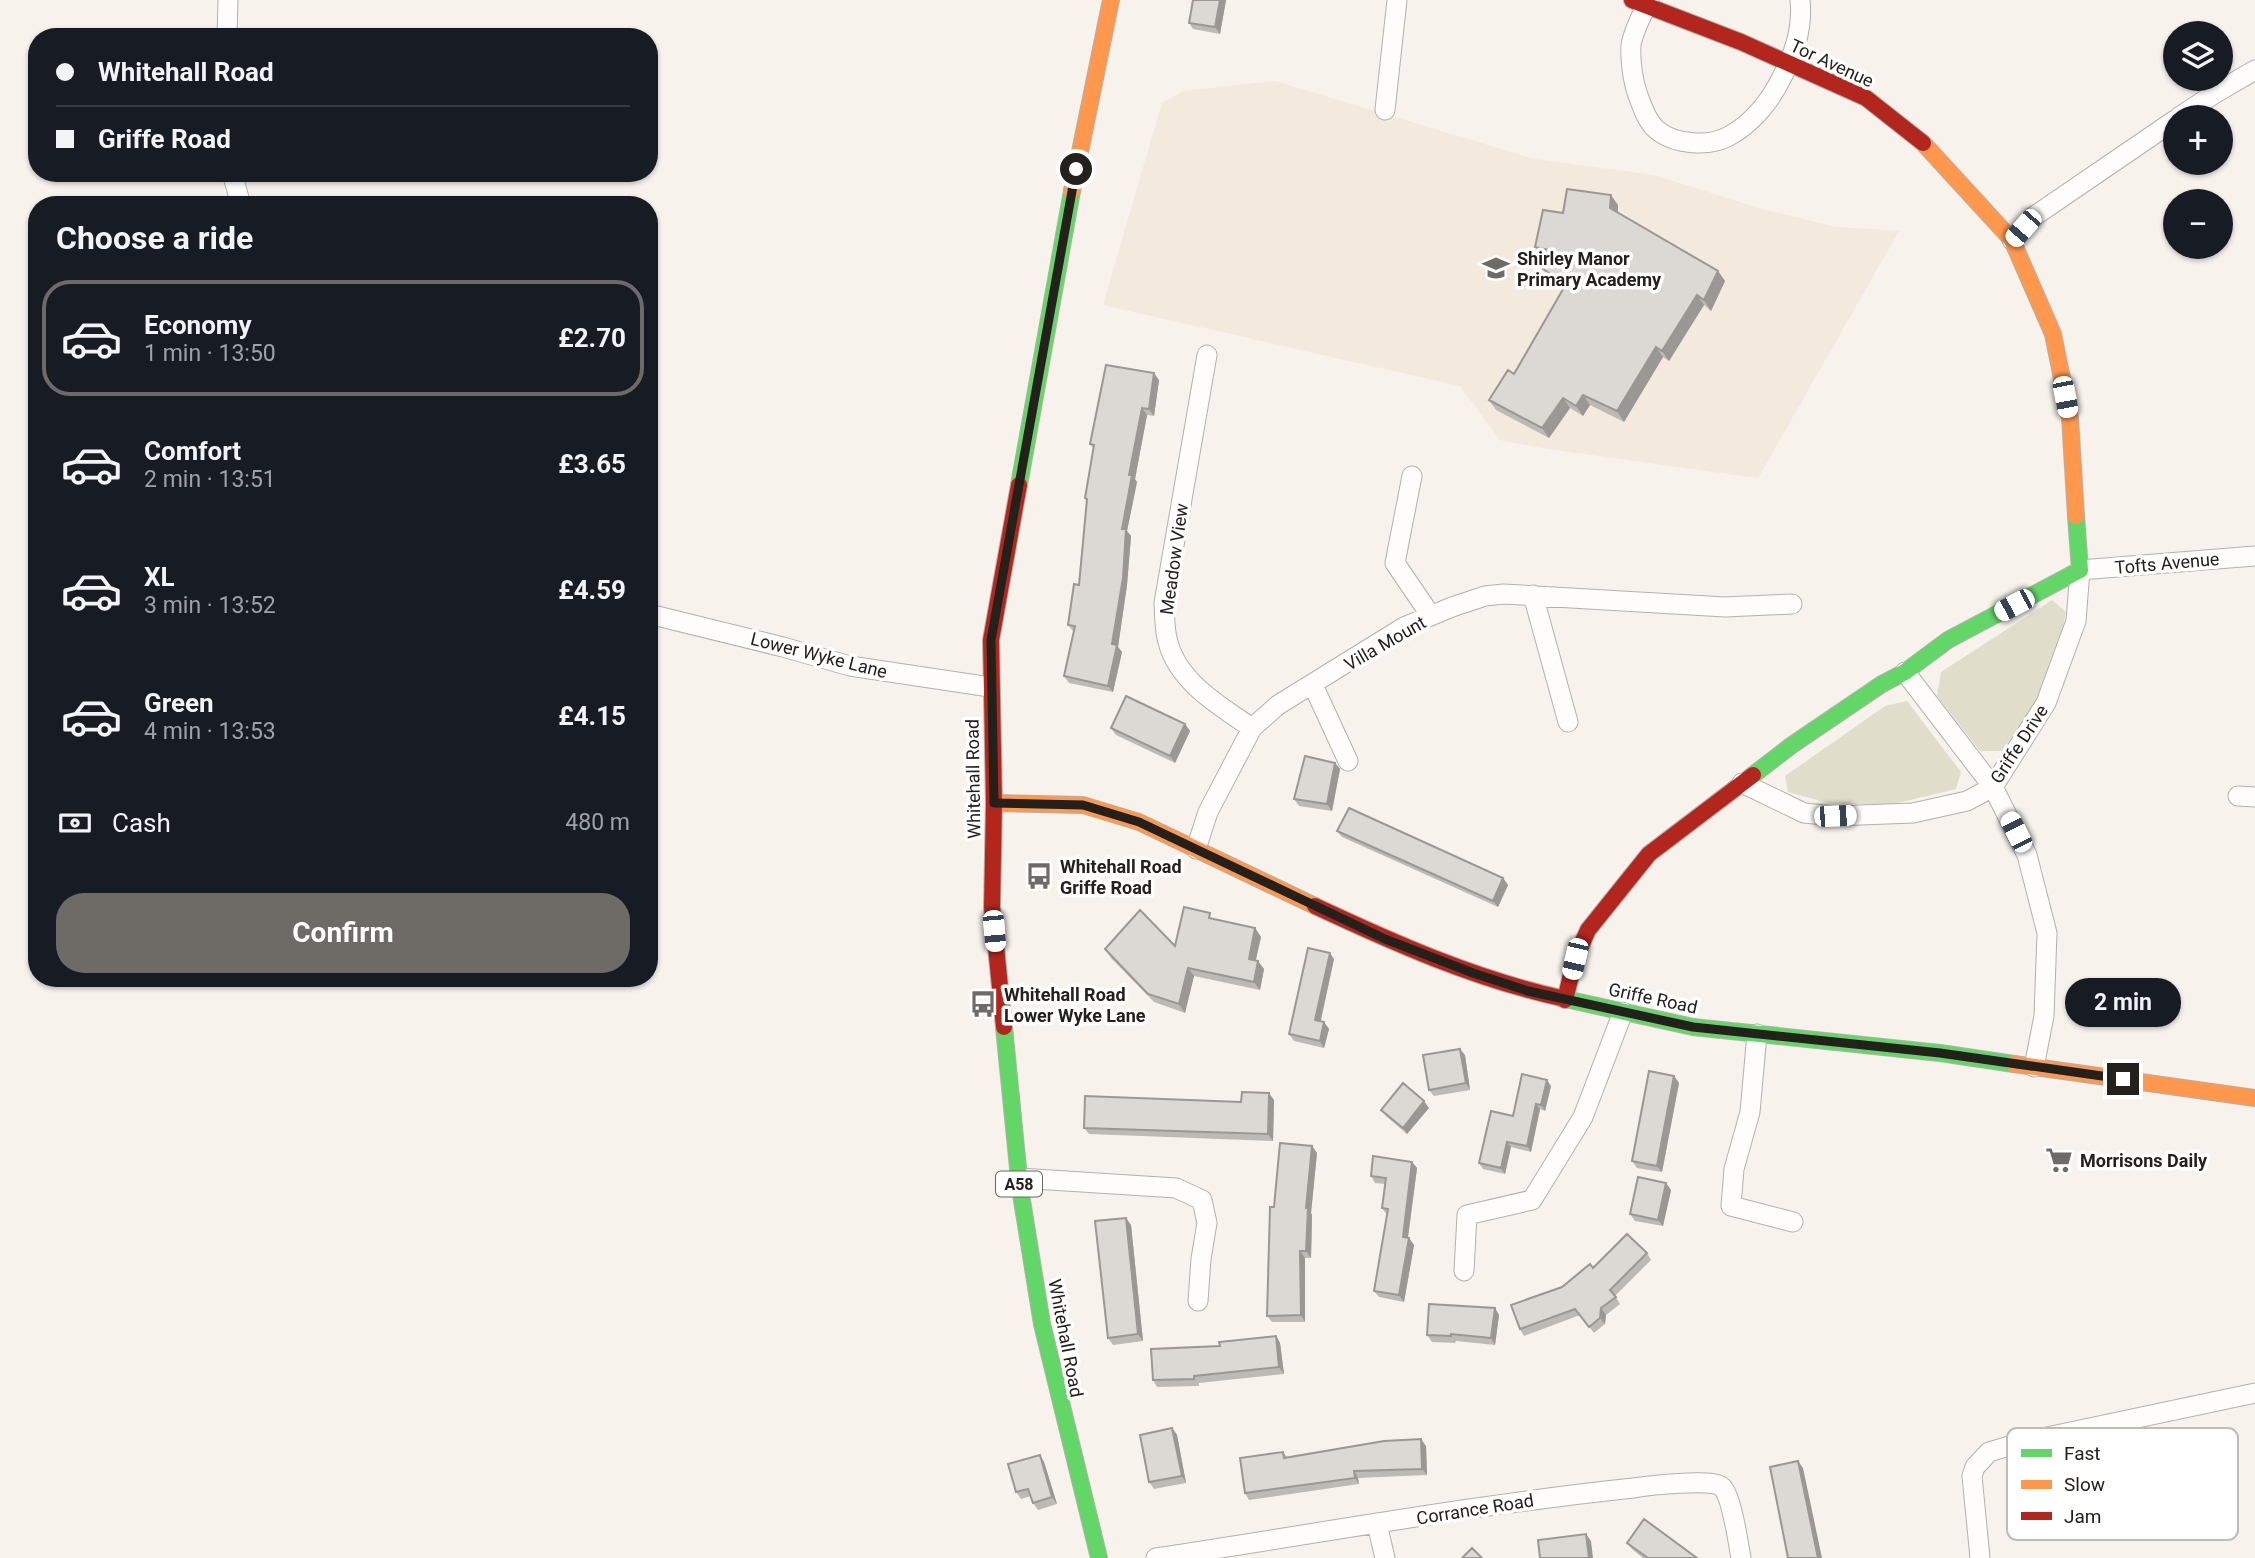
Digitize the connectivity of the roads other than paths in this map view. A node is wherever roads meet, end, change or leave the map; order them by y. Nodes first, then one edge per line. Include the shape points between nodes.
1 (228, 0) edge
2 (1111, 0) edge
3 (1397, 0) edge
4 (1800, 0) edge
5 (1642, 2) edge
6 (227, 28) edge
7 (1789, 64) junction
8 (2255, 70) edge
9 (2198, 105) edge
10 (1385, 110) dead end
11 (2163, 129) edge
12 (2012, 240) junction
13 (1207, 355) dead end
14 (1412, 476) dead end
15 (2255, 556) edge
16 (2080, 570) junction
17 (1533, 595) junction
18 (1792, 604) dead end
19 (658, 616) edge
20 (1431, 616) junction
21 (1905, 672) junction
22 (1313, 685) junction
23 (990, 687) junction
24 (1568, 722) dead end
25 (1252, 728) junction
26 (1348, 761) dead end
27 (1742, 783) junction
28 (1993, 787) junction
29 (994, 803) junction
30 (1196, 849) junction
31 (1565, 1000) junction
32 (1623, 1012) junction
33 (1757, 1034) junction
34 (2034, 1068) junction
35 (2255, 1098) edge
36 (1019, 1178) junction
37 (1793, 1222) dead end
38 (1464, 1271) dead end
39 (1198, 1301) dead end
40 (2255, 1393) edge
41 (2090, 1428) edge
42 (2007, 1447) edge
43 (1377, 1524) junction
44 (1099, 1558) edge
45 (1156, 1558) edge
46 (1385, 1558) edge
47 (1741, 1558) edge
48 (1980, 1558) edge

1 - 6 street
2 - 23 main road, Whitehall Road / A58 via 1071,194 991,640
3 - 10 street
4 - 7 street via 1802,16
5 - 7 main road, Tor Avenue
5 - 7 street via 1631,44 1635,86 1644,113 1657,130 1679,140 1698,143 1729,136 1756,116
7 - 12 main road, Tor Avenue via 1877,106 1930,149
8 - 9 street
11 - 12 street via 2033,217
12 - 16 main road, Griffe Drive via 2053,334 2070,418
13 - 25 street, Meadow View via 1164,603 1165,626 1174,659 1183,671 1209,698
14 - 20 street via 1395,563
15 - 16 street, Tofts Avenue
16 - 21 main road via 1948,640
16 - 28 street, Griffe Drive via 2076,621 2046,703
17 - 18 street, Villa Mount via 1725,607
17 - 20 street, Villa Mount via 1485,596
17 - 24 street
19 - 23 street, Lower Wyke Lane via 850,666
20 - 22 street, Villa Mount via 1404,627
21 - 27 main road
21 - 28 street
22 - 25 street, Villa Mount via 1278,705
22 - 26 street
23 - 29 main road, Whitehall Road / A58
25 - 30 street, Villa Mount via 1208,812
27 - 28 street, Griffe Drive via 1804,813 1835,816 1913,813 1967,801
27 - 31 main road via 1648,855 1588,930
28 - 34 street via 2028,855 2047,933 2044,1016
29 - 30 main road, Griffe Road via 1083,805 1139,822
29 - 36 main road, Whitehall Road / A58 via 992,907
30 - 31 main road, Griffe Road via 1385,939 1499,983
31 - 32 main road, Griffe Road
32 - 33 main road, Griffe Road
32 - 38 street via 1583,1117 1532,1200 1467,1214
33 - 34 main road, Griffe Road
33 - 37 street via 1751,1112 1734,1169 1731,1206
34 - 35 main road, Griffe Road
36 - 39 street via 1176,1188 1202,1200 1207,1223
36 - 44 main road, Whitehall Road / A58 via 1042,1324
40 - 41 street
42 - 48 street via 1989,1452 1972,1476
43 - 45 street, Corrance Road
43 - 46 street
43 - 47 street, Corrance Road via 1636,1487 1716,1483 1730,1505

